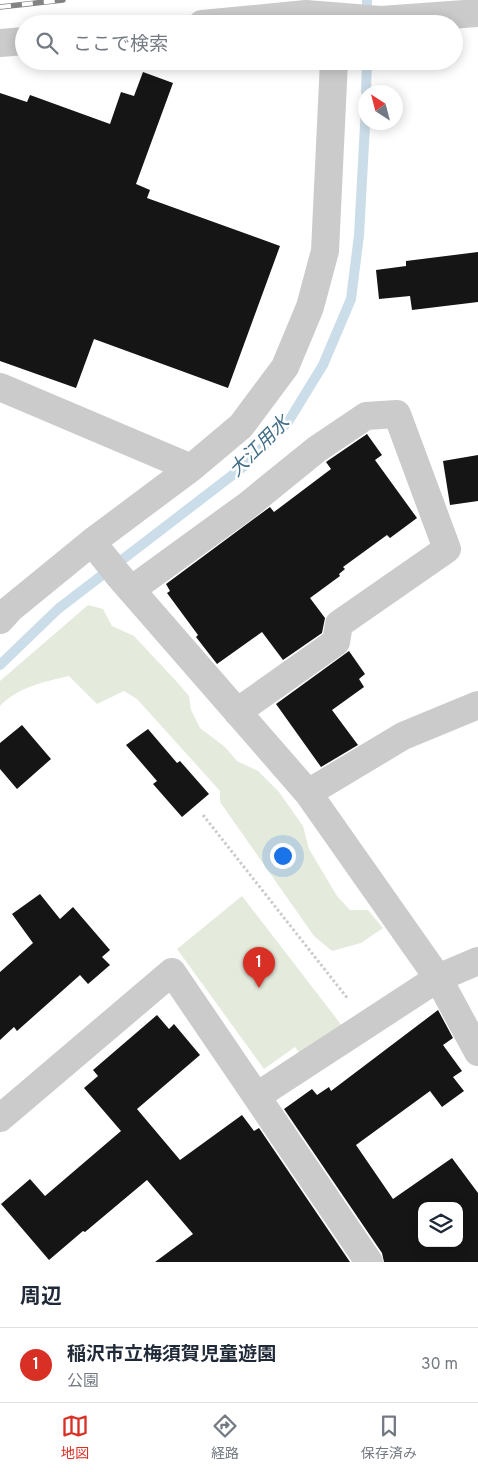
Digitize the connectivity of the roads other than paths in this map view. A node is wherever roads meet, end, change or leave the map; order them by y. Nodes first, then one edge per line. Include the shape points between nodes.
1 (478, 13) edge
2 (339, 14) edge
3 (296, 15) edge
4 (450, 15) edge
5 (15, 42) edge
6 (0, 43) edge
7 (334, 70) edge
8 (0, 387) edge
9 (191, 468) junction
10 (96, 546) junction
11 (125, 583) junction
12 (0, 620) edge
13 (478, 705) edge
14 (237, 712) junction
15 (308, 793) junction
16 (478, 961) edge
17 (438, 978) junction
18 (478, 1052) edge
19 (257, 1096) junction
20 (0, 1118) edge
21 (369, 1262) edge

1 - 4 street
2 - 3 street
5 - 6 street
7 - 9 street via 325,251 310,307 285,367 241,426
8 - 9 street
9 - 10 street
10 - 11 street
10 - 12 street via 10,609
11 - 14 street
11 - 14 street via 248,505 317,448 366,416 397,414 447,549 339,624 336,642
13 - 15 street via 403,736
14 - 15 street
15 - 17 street
16 - 17 street
17 - 18 street
17 - 19 street
19 - 20 street via 172,972
19 - 21 street

